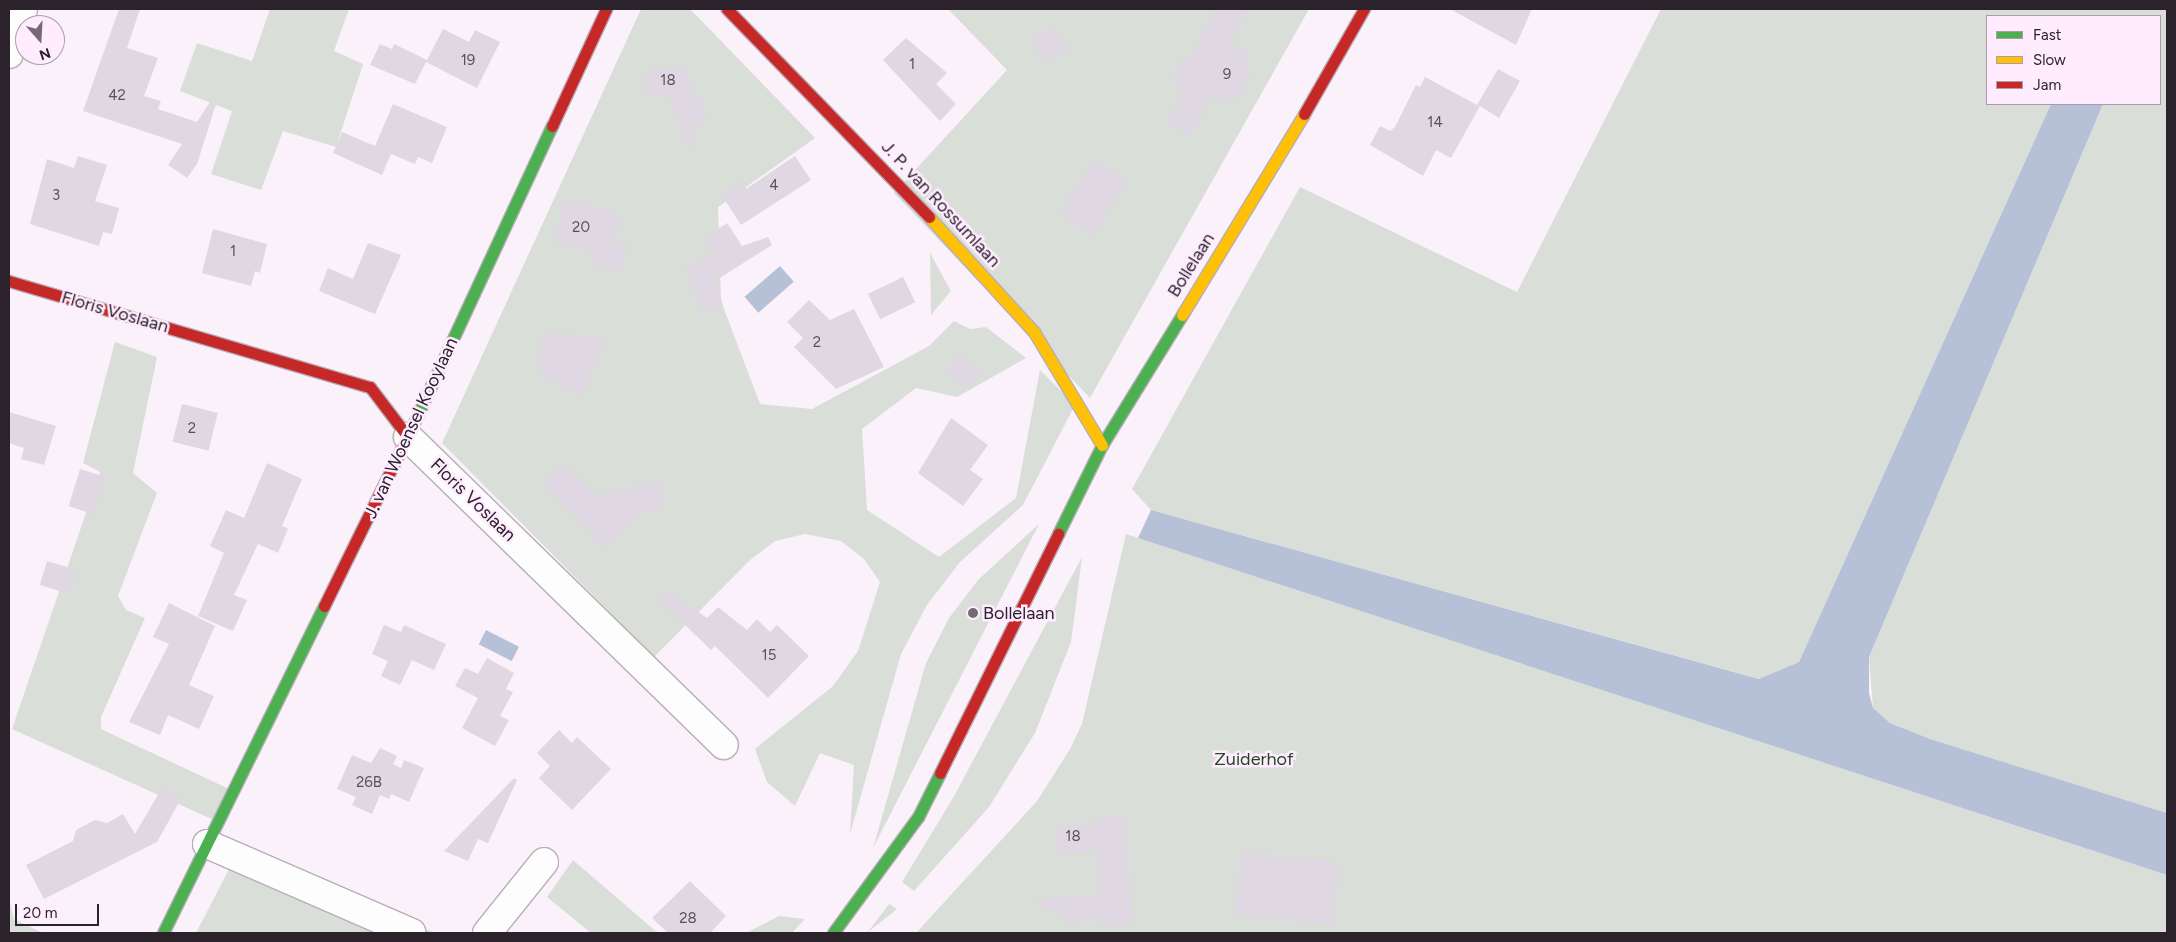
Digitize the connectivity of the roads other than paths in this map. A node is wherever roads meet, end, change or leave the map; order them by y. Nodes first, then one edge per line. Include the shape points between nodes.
1 (23, 9) edge
2 (606, 9) edge
3 (727, 9) edge
4 (1364, 9) edge
5 (9, 54) edge
6 (9, 281) edge
7 (408, 438) junction
8 (1102, 444) junction
9 (724, 745) dead end
10 (207, 844) junction
11 (544, 862) dead end
12 (163, 933) edge
13 (412, 933) edge
14 (487, 933) edge
15 (833, 933) edge

1 - 5 street
2 - 7 street, J. van Woensel Kooylaan
3 - 8 street, J. P. van Rossumlaan via 864,146 1034,332
4 - 8 street, Bollelaan via 1334,65
6 - 7 street, Floris Voslaan via 370,386
7 - 9 street, Floris Voslaan
7 - 10 street, J. van Woensel Kooylaan
8 - 15 street, Bollelaan via 918,817
10 - 12 street, J. van Woensel Kooylaan
10 - 13 street
11 - 14 street

